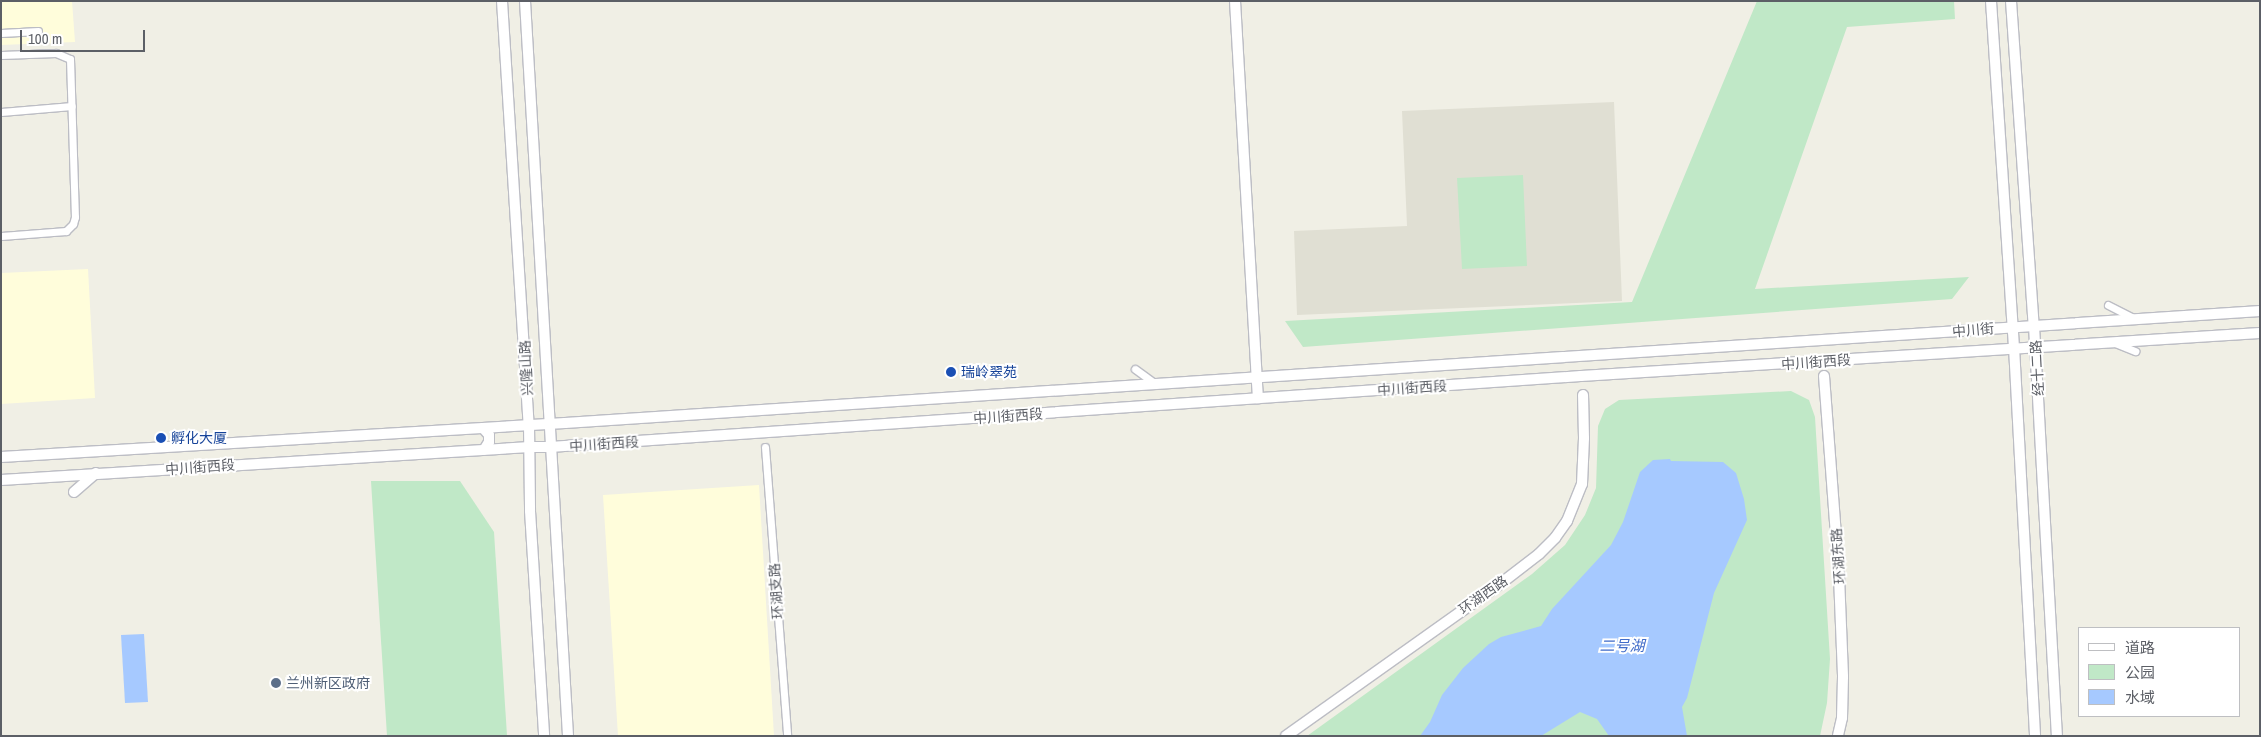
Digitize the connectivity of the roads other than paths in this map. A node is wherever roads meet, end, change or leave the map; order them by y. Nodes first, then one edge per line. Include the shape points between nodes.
1 (502, 1) edge
2 (525, 1) edge
3 (1235, 1) edge
4 (1991, 1) edge
5 (2012, 1) edge
6 (38, 31) dead end
7 (1, 33) edge
8 (1, 55) edge
9 (72, 106) junction
10 (1, 112) edge
11 (1, 236) edge
12 (2108, 305) dead end
13 (2260, 311) edge
14 (2136, 319) junction
15 (2012, 326) junction
16 (2034, 326) junction
17 (2260, 333) edge
18 (2112, 342) junction
19 (2014, 347) junction
20 (2036, 347) junction
21 (1687, 349) joint
22 (2135, 351) dead end
23 (1135, 368) dead end
24 (1824, 376) dead end
25 (1257, 378) junction
26 (1156, 384) junction
27 (1583, 395) dead end
28 (1258, 398) junction
29 (548, 424) junction
30 (529, 426) junction
31 (483, 428) junction
32 (530, 447) junction
33 (765, 447) dead end
34 (550, 448) junction
35 (484, 450) junction
36 (1, 457) edge
37 (96, 473) junction
38 (1, 480) edge
39 (74, 492) dead end
40 (544, 736) edge
41 (568, 736) edge
42 (786, 736) edge
43 (1286, 736) edge
44 (1838, 736) edge
45 (2035, 736) edge
46 (2057, 736) edge

1 - 30 main road, 兴隆山路
2 - 29 main road, 兴隆山路
3 - 25 main road
4 - 15 main road
5 - 16 main road, 经十二路
6 - 7 street
8 - 9 street via 56,53 70,59
9 - 10 street
9 - 11 street via 73,224 66,231
12 - 14 street
13 - 14 main road, 中川街
14 - 16 main road, 中川街
15 - 16 main road, 中川街
15 - 19 main road
15 - 21 main road, 中川街
16 - 20 main road, 经十二路
17 - 18 main road
18 - 20 main road
18 - 22 street
19 - 20 main road, 中川街西段
19 - 28 main road, 中川街西段
19 - 45 main road
20 - 46 main road, 经十二路
21 - 25 main road, 中川街西段
23 - 26 street
24 - 44 main road, 环湖东路 via 1840,594 1843,677
25 - 26 main road, 中川街西段
25 - 28 main road
26 - 29 main road, 中川街西段
27 - 43 main road, 环湖西路 via 1582,484 1567,521 1555,538 1504,581
28 - 34 main road, 中川街西段
29 - 30 main road, 中川街西段
29 - 34 main road, 兴隆山路
30 - 31 main road, 中川街西段
30 - 32 main road, 兴隆山路
31 - 35 main road via 489,435
31 - 36 main road, 中川街西段
32 - 34 main road, 中川街西段
32 - 35 main road, 中川街西段
32 - 40 main road, 兴隆山路 via 530,511
33 - 42 street, 环湖支路
34 - 41 main road, 兴隆山路
35 - 37 main road, 中川街西段
37 - 38 main road, 中川街西段
37 - 39 main road

